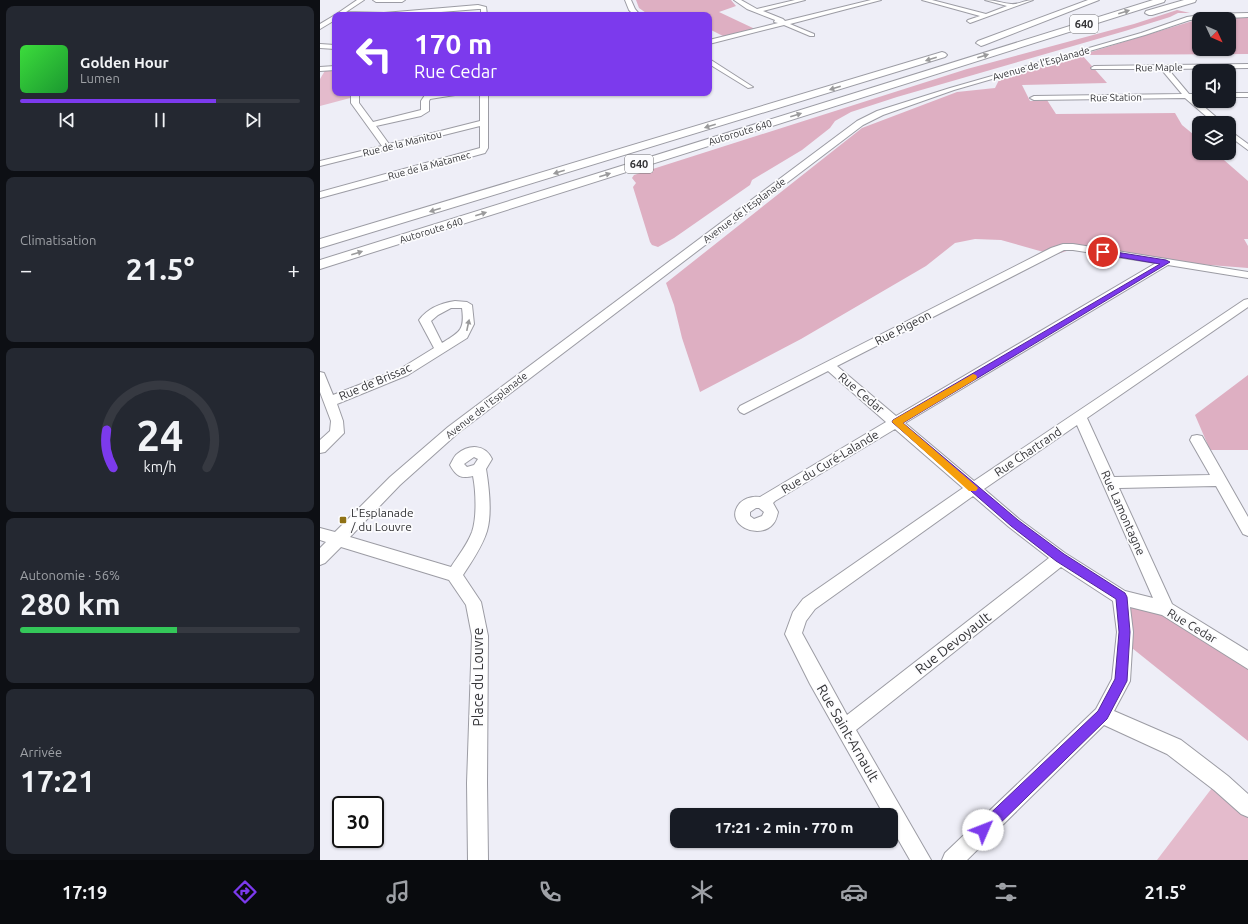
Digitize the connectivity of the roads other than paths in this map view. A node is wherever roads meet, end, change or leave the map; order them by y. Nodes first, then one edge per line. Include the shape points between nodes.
1 (361, 0) edge
2 (376, 0) edge
3 (402, 0) edge
4 (628, 0) edge
5 (737, 0) edge
6 (802, 0) edge
7 (878, 0) edge
8 (924, 0) edge
9 (988, 0) edge
10 (1030, 0) edge
11 (1161, 0) edge
12 (1192, 0) edge
13 (448, 1) dead end
14 (1096, 4) edge
15 (1013, 6) junction
16 (444, 9) junction
17 (756, 11) junction
18 (343, 12) edge
19 (414, 12) edge
20 (484, 12) edge
21 (634, 12) edge
22 (1248, 15) edge
23 (985, 16) junction
24 (332, 19) edge
25 (970, 21) dead end
26 (783, 23) junction
27 (320, 28) edge
28 (328, 29) dead end
29 (812, 35) dead end
30 (712, 41) edge
31 (978, 44) dead end
32 (320, 46) edge
33 (332, 47) edge
34 (1006, 49) junction
35 (953, 52) dead end
36 (712, 63) edge
37 (1248, 66) edge
38 (1163, 67) junction
39 (332, 68) edge
40 (1094, 68) dead end
41 (320, 69) edge
42 (750, 87) dead end
43 (1236, 95) edge
44 (1248, 95) edge
45 (354, 96) edge
46 (435, 96) edge
47 (484, 96) edge
48 (1187, 96) junction
49 (1192, 96) edge
50 (1034, 98) dead end
51 (1210, 116) edge
52 (483, 123) junction
53 (371, 125) junction
54 (1236, 138) joint
55 (1248, 138) edge
56 (386, 147) junction
57 (1248, 148) edge
58 (320, 164) edge
59 (320, 195) edge
60 (320, 244) edge
61 (1166, 262) junction
62 (320, 265) edge
63 (1248, 275) edge
64 (1248, 302) edge
65 (440, 349) dead end
66 (829, 366) junction
67 (320, 376) edge
68 (331, 401) junction
69 (744, 409) dead end
70 (1080, 416) junction
71 (896, 422) junction
72 (1197, 440) dead end
73 (320, 448) edge
74 (479, 469) dead end
75 (1219, 480) junction
76 (1110, 483) junction
77 (973, 489) junction
78 (763, 503) dead end
79 (1248, 530) edge
80 (320, 534) edge
81 (337, 540) junction
82 (320, 558) edge
83 (1060, 558) junction
84 (454, 575) junction
85 (1121, 597) junction
86 (809, 604) joint
87 (1166, 609) junction
88 (1248, 660) edge
89 (1102, 715) junction
90 (845, 728) junction
91 (1248, 807) edge
92 (478, 860) edge
93 (921, 860) edge
94 (952, 860) edge

1 - 18 street
2 - 3 street
4 - 21 street
5 - 17 street
6 - 17 street
7 - 26 street
8 - 23 street
9 - 15 street
10 - 15 street
34 -> 11 highway, Autoroute 640 / 640
12 - 34 highway
13 - 16 street
14 - 31 highway
15 - 23 street
16 - 19 street
16 - 20 street via 478,7 484,8
17 - 26 street
22 - 81 street, Avenue de l'Esplanade via 1189,18 1143,34 952,89 884,112 857,125 777,192 453,430 395,481
23 - 25 street
24 - 27 street
26 - 29 street
26 - 30 street
27 - 28 street
32 - 33 street
62 -> 34 highway, Autoroute 640 / 640
35 -> 60 highway, Autoroute 640 / 640
36 - 42 street
37 - 38 street, Rue Maple
38 - 40 street, Rue Maple
38 - 48 street
39 - 41 street
43 - 44 street
45 - 53 street via 355,103
46 - 53 street via 428,97 425,101 425,111
47 - 52 street, Rue de la Matamec
48 - 49 street, Rue Station
48 - 50 street, Rue Station
48 - 51 street
52 - 56 street, Rue de la Manitou
52 - 59 street, Rue de la Matamec via 482,151
53 - 56 street
54 - 55 street
54 - 57 street
56 - 58 street, Rue de la Manitou
61 - 63 street
61 - 66 street, Rue Pigeon via 1063,247
61 - 71 street, Rue du Curé-Lalande
64 - 70 street, Rue Chartrand
65 - 68 street, Rue de Brissac via 404,372
66 - 69 street, Rue Pigeon
66 - 71 street, Rue Cedar
67 - 68 street
68 - 73 street via 337,421 337,433
70 - 76 street, Rue Lamontagne
70 - 77 street, Rue Chartrand
71 - 77 street, Rue Cedar
71 - 78 street, Rue du Curé-Lalande
72 - 75 street
74 - 84 street via 482,485 481,525 470,552
75 - 76 street
75 - 79 street
76 - 87 street, Rue Lamontagne
77 - 83 street, Rue Cedar
77 - 86 street, Rue Chartrand
80 - 81 street
81 - 82 street, Avenue de l'Esplanade
81 - 84 street
83 - 85 street, Rue Cedar
83 - 90 street, Rue Devoyault
84 - 92 street, Place du Louvre via 473,602 480,636
85 - 87 street, Rue Cedar
85 - 89 street via 1125,632 1121,681
86 - 90 street, Rue Saint-Arnault via 799,617 793,634
87 - 88 street, Rue Cedar
89 - 91 street via 1174,747
89 - 94 street
90 - 93 street, Rue Saint-Arnault

